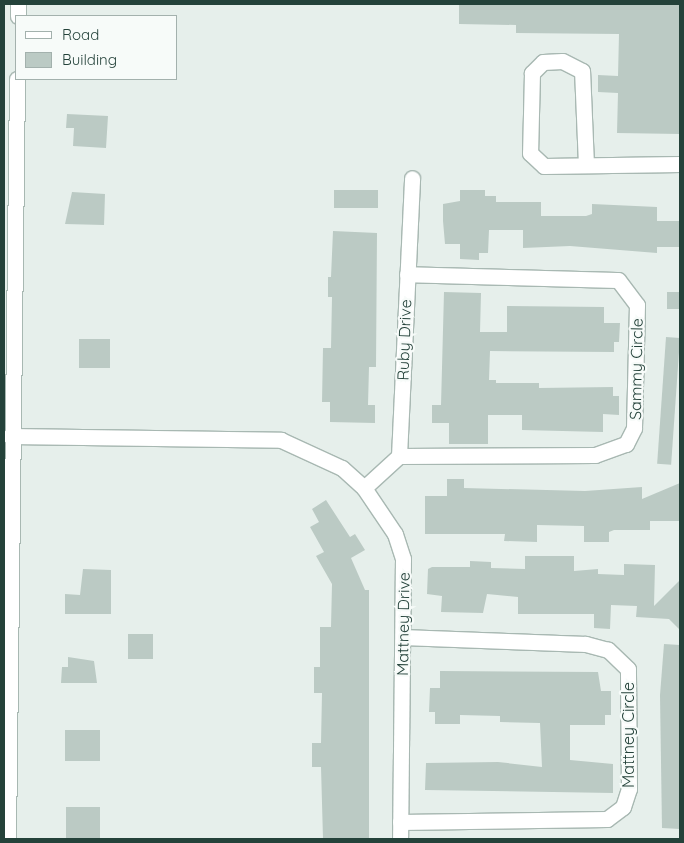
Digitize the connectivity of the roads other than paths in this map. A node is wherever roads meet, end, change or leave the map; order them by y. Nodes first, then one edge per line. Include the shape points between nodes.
1 (17, 80) edge
2 (680, 164) edge
3 (586, 165) junction
4 (412, 178) dead end
5 (407, 274) junction
6 (10, 436) junction
7 (399, 456) junction
8 (364, 488) junction
9 (403, 637) junction
10 (400, 822) junction
11 (8, 839) edge
12 (400, 839) edge

1 - 6 street
2 - 3 street
3 - 3 street via 544,166 530,152 532,73 543,62 562,61 582,71
4 - 5 street, Ruby Drive
5 - 7 street, Ruby Drive
5 - 7 street, Sammy Circle via 618,280 637,305 634,428 626,444 595,455
6 - 8 street, Mattney Drive via 281,440 342,468
6 - 11 street
7 - 8 street
8 - 9 street, Mattney Drive via 395,534 403,560
9 - 10 street, Mattney Drive
9 - 10 street, Mattney Circle via 584,644 608,650 628,669 629,789 623,807 607,819
10 - 12 street, Mattney Drive

